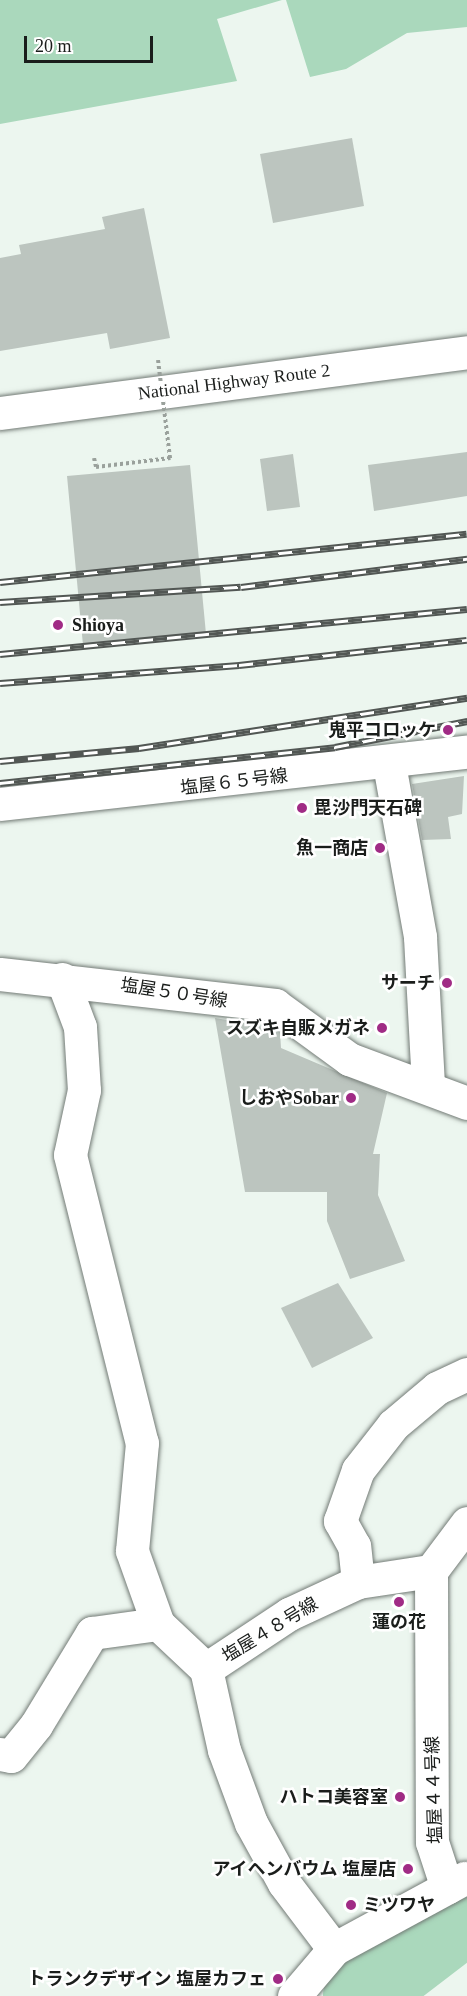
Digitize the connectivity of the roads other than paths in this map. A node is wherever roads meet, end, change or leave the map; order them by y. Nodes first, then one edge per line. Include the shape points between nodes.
1 (467, 352) edge
2 (0, 413) edge
3 (467, 753) edge
4 (389, 764) junction
5 (0, 804) edge
6 (0, 974) edge
7 (62, 979) junction
8 (428, 1086) junction
9 (467, 1102) edge
10 (467, 1374) edge
11 (467, 1523) edge
12 (431, 1571) junction
13 (358, 1582) junction
14 (158, 1624) junction
15 (206, 1669) junction
16 (0, 1754) edge
17 (457, 1883) edge
18 (334, 1949) junction
19 (294, 1996) edge

1 - 2 main road, National Highway Route 2
3 - 4 main road, 塩屋６５号線
4 - 5 main road, 塩屋６５号線
4 - 8 main road via 420,938
6 - 7 main road, 塩屋５０号線
7 - 8 main road, 塩屋５０号線 via 208,1001 275,1005 350,1059
7 - 14 main road via 80,1027 84,1090 70,1155 142,1443 132,1551
8 - 9 main road, 塩屋５０号線
10 - 13 main road via 437,1388 393,1425 358,1470 340,1521 354,1546
11 - 12 main road
12 - 13 main road
12 - 17 main road, 塩屋４４号線 via 432,1842
13 - 15 main road, 塩屋４８号線 via 289,1614
14 - 15 main road, 塩屋４８号線
14 - 16 main road via 92,1633 36,1725 11,1756
15 - 18 main road via 224,1750 250,1823 284,1883
17 - 18 main road, 塩屋４４号線
18 - 19 main road, 塩屋４４号線

